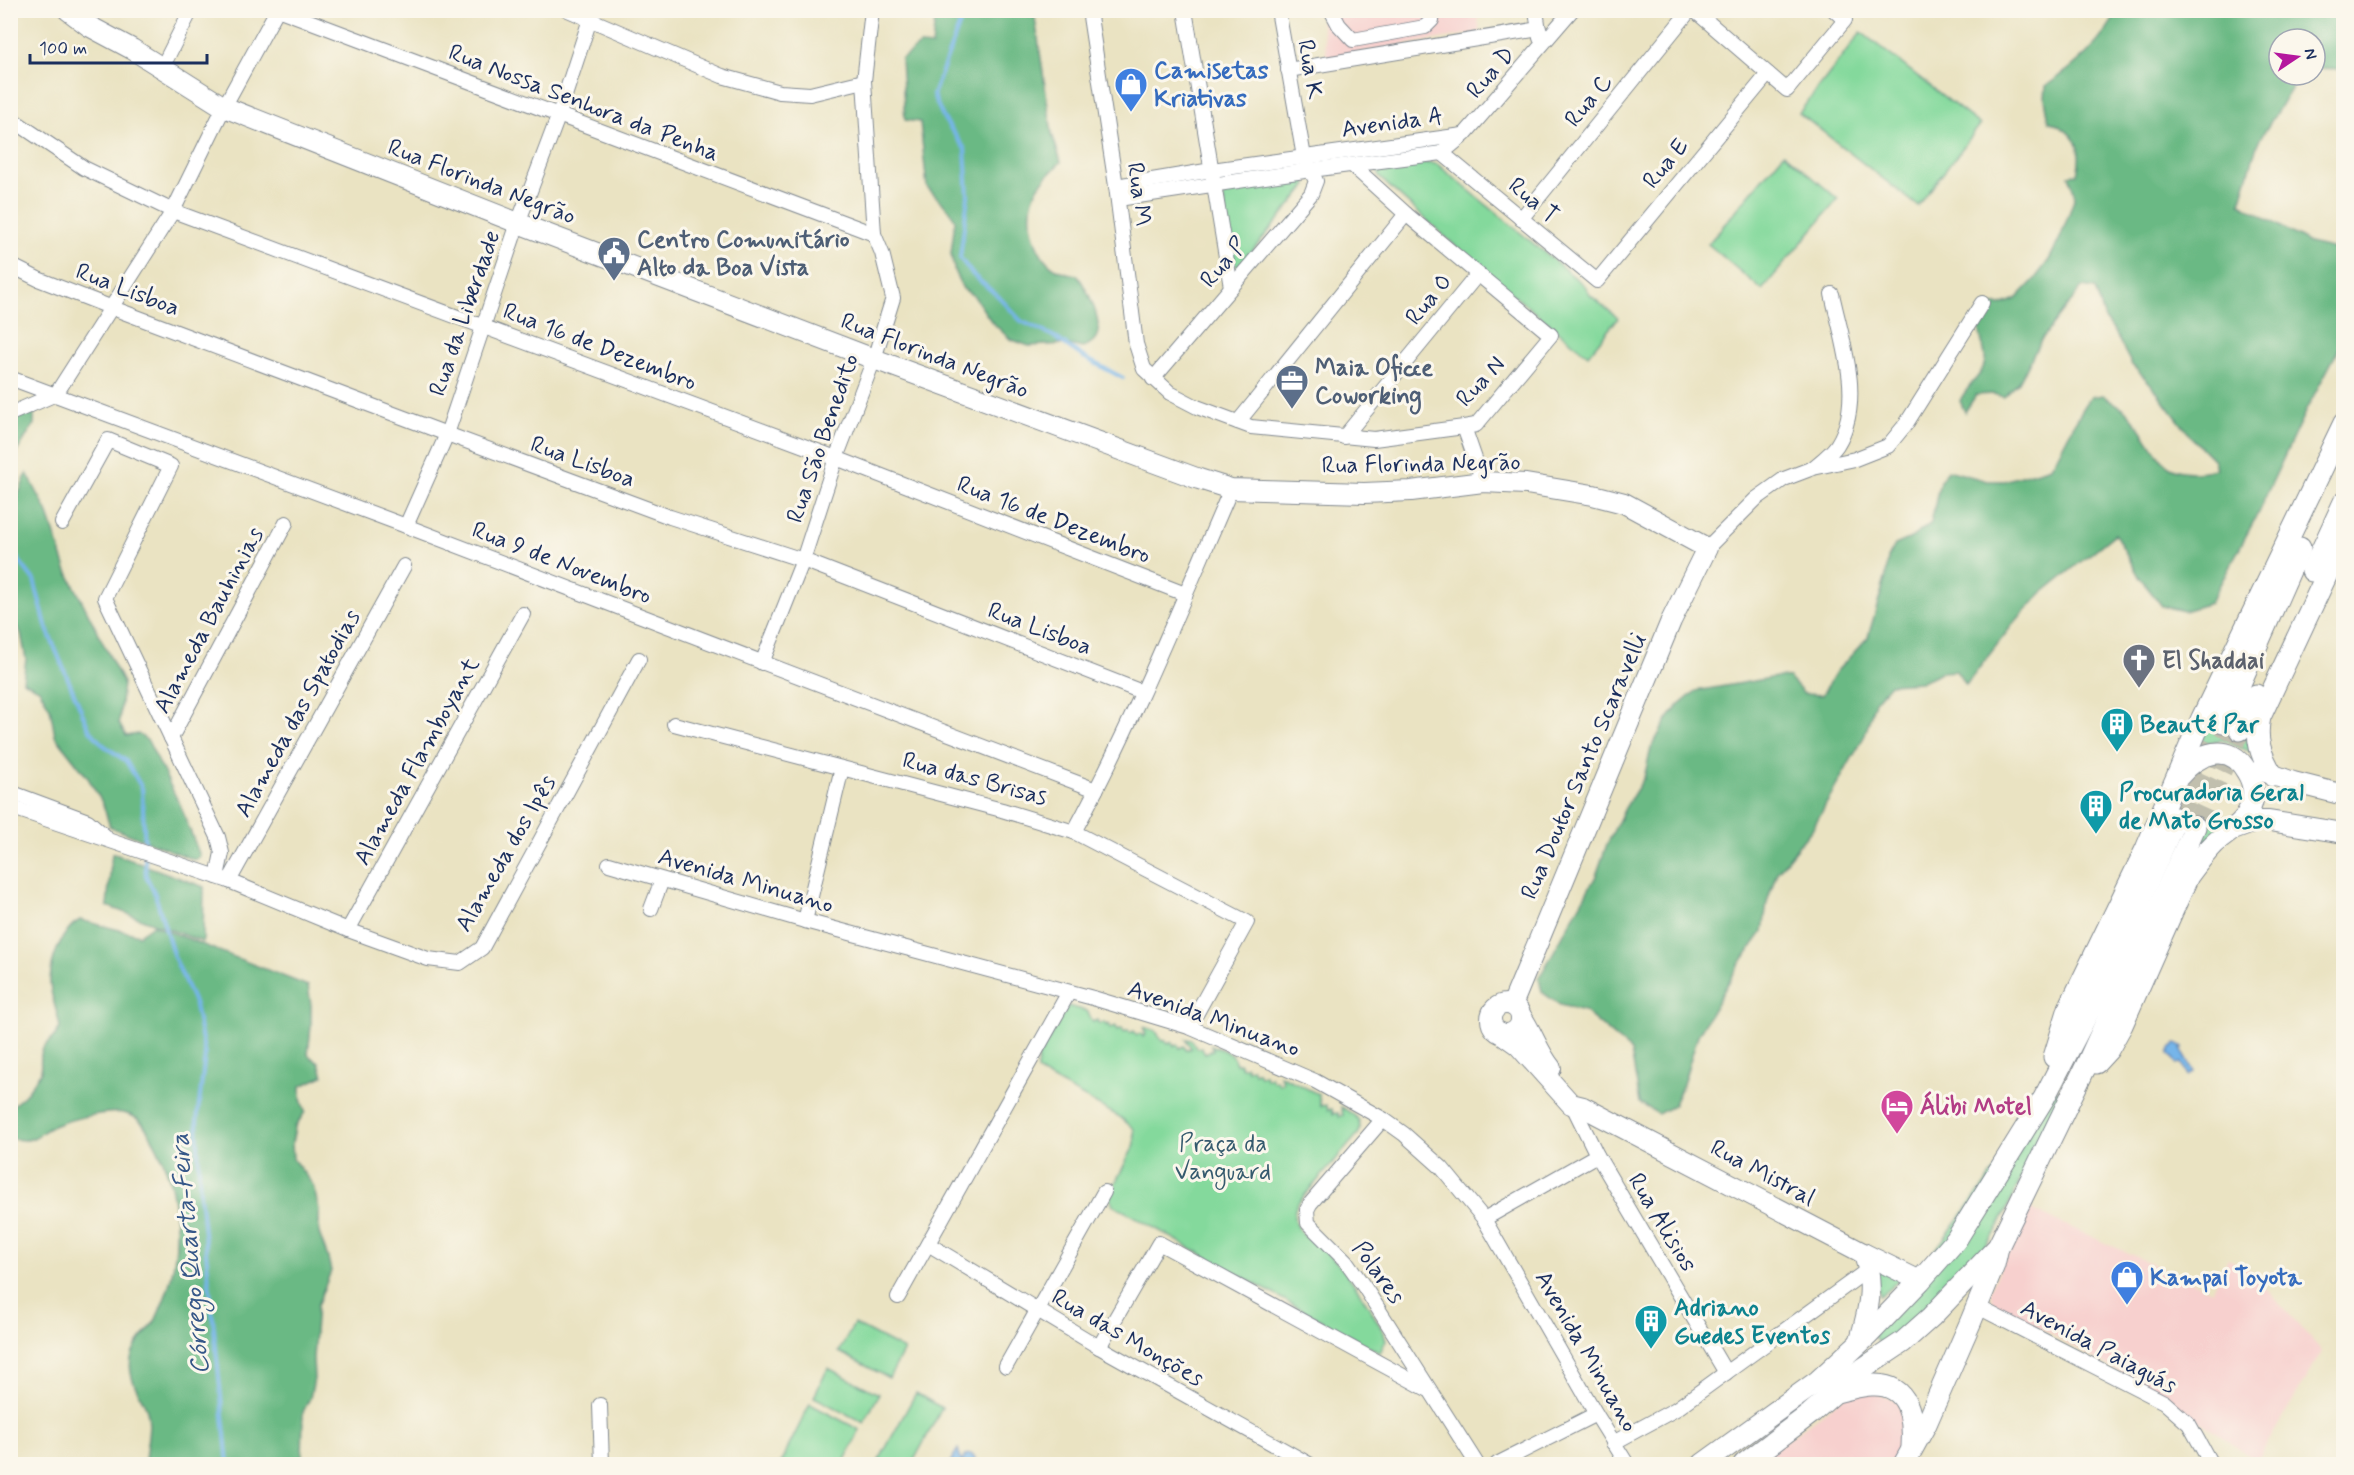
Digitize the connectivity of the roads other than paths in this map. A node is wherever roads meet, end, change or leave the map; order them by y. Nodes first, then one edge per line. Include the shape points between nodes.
1 (68, 10) edge
2 (191, 10) edge
3 (278, 10) edge
4 (568, 10) edge
5 (872, 10) edge
6 (1089, 10) edge
7 (1185, 10) edge
8 (1278, 10) edge
9 (1331, 10) edge
10 (1434, 10) edge
11 (1536, 10) edge
12 (1572, 10) edge
13 (1692, 10) edge
14 (1834, 10) edge
15 (592, 16) edge
16 (1539, 29) junction
17 (1541, 47) junction
18 (162, 68) junction
19 (1288, 70) junction
20 (1768, 74) junction
21 (864, 81) junction
22 (224, 107) junction
23 (558, 117) junction
24 (10, 118) edge
25 (1465, 135) junction
26 (1442, 153) junction
27 (1308, 163) junction
28 (1352, 165) junction
29 (1212, 170) junction
30 (1214, 186) junction
31 (1117, 193) junction
32 (173, 211) junction
33 (1406, 214) junction
34 (1521, 219) junction
35 (518, 223) junction
36 (874, 234) junction
37 (10, 265) edge
38 (1478, 274) junction
39 (1597, 281) joint
40 (1231, 287) junction
41 (1832, 294) dead end
42 (1982, 303) dead end
43 (110, 307) junction
44 (483, 326) junction
45 (874, 359) junction
46 (10, 378) edge
47 (1153, 379) junction
48 (56, 394) junction
49 (10, 414) edge
50 (1238, 422) junction
51 (2343, 423) edge
52 (1464, 427) junction
53 (447, 434) junction
54 (1344, 437) junction
55 (2343, 446) edge
56 (836, 458) junction
57 (1813, 468) junction
58 (1483, 482) junction
59 (1231, 489) junction
60 (2343, 502) edge
61 (286, 523) dead end
62 (62, 524) dead end
63 (406, 526) junction
64 (2343, 538) edge
65 (1707, 548) junction
66 (803, 560) junction
67 (404, 566) dead end
68 (1185, 594) junction
69 (523, 614) dead end
70 (639, 659) dead end
71 (762, 663) junction
72 (1142, 692) junction
73 (674, 724) dead end
74 (171, 738) junction
75 (2239, 760) junction
76 (842, 768) junction
77 (2283, 779) junction
78 (2173, 782) junction
79 (1096, 790) junction
80 (10, 792) edge
81 (2343, 795) edge
82 (10, 807) edge
83 (2179, 816) junction
84 (2251, 825) junction
85 (1074, 832) junction
86 (2343, 833) edge
87 (109, 839) junction
88 (609, 864) dead end
89 (223, 879) junction
90 (662, 880) junction
91 (651, 909) dead end
92 (805, 921) junction
93 (348, 930) junction
94 (1069, 992) junction
95 (1517, 1010) junction
96 (1189, 1027) junction
97 (2078, 1084) junction
98 (1574, 1101) junction
99 (1383, 1119) junction
100 (1597, 1155) junction
101 (1104, 1192) dead end
102 (1484, 1219) junction
103 (928, 1244) junction
104 (1998, 1247) junction
105 (1866, 1261) junction
106 (1920, 1281) junction
107 (898, 1297) dead end
108 (1038, 1311) junction
109 (1973, 1314) junction
110 (1859, 1343) junction
111 (1099, 1347) junction
112 (1006, 1365) dead end
113 (1726, 1373) junction
114 (1428, 1390) junction
115 (1834, 1392) junction
116 (600, 1405) dead end
117 (1596, 1414) junction
118 (1613, 1443) junction
119 (1908, 1456) edge
120 (602, 1464) edge
121 (1309, 1464) edge
122 (1477, 1464) edge
123 (1497, 1464) edge
124 (1627, 1464) edge
125 (1703, 1464) edge
126 (1744, 1464) edge
127 (2211, 1464) edge

1 - 18 street, Rua Florinda Negrão
2 - 18 street
3 - 22 street
3 - 23 street, Rua Nossa Senhora da Penha
4 - 15 street
5 - 21 street, Rua São Benedito
6 - 31 street, Rua M
7 - 29 street
8 - 19 street, Rua K
9 - 10 street via 1353,40 1425,27
11 - 16 street
12 - 17 street, Rua D
13 - 20 street
13 - 34 street, Rua C
14 - 20 street via 1845,20 1787,90
15 - 21 street via 722,76 780,92 810,94
15 - 23 street, Rua da Liberdade
16 - 17 street
16 - 19 street
17 - 25 street, Rua D
18 - 22 street, Rua Florinda Negrão
19 - 27 street, Rua K
20 - 39 street, Rua E
21 - 36 street, Rua São Benedito
22 - 32 street
22 - 35 street, Rua Florinda Negrão
23 - 35 street, Rua da Liberdade
23 - 36 street, Rua Nossa Senhora da Penha
24 - 32 street, Rua 16 de Dezembro via 84,168
25 - 26 street, Avenida A
25 - 27 street, Avenida A
26 - 28 street, Avenida A
26 - 34 street, Rua T
27 - 28 street, Avenida A
27 - 29 street, Avenida A
27 - 30 street, Avenida A
27 - 40 street, Rua P via 1316,181 1311,194
28 - 33 street
29 - 30 street
29 - 31 street, Avenida A
30 - 31 street, Avenida A
30 - 40 street
31 - 47 street, Rua M via 1136,344 1144,369
32 - 43 street
32 - 44 street, Rua 16 de Dezembro
33 - 38 street
33 - 50 street
34 - 39 street, Rua T
35 - 44 street, Rua da Liberdade
35 - 45 street, Rua Florinda Negrão
36 - 45 street, Rua São Benedito via 893,298
37 - 43 street, Rua Lisboa
38 - 52 street, Rua N via 1551,335 1476,425
38 - 54 street, Rua O
40 - 47 street, Rua P
41 - 57 street via 1851,382 1848,419 1836,446
42 - 57 street via 1888,446 1856,459
43 - 48 street
43 - 53 street, Rua Lisboa
44 - 53 street, Rua da Liberdade
44 - 56 street, Rua 16 de Dezembro
45 - 56 street, Rua São Benedito
45 - 59 street, Rua Florinda Negrão
46 - 48 street, Rua 9 de Novembro
47 - 50 street, Rua N via 1197,407
48 - 49 street
48 - 63 street, Rua 9 de Novembro
50 - 54 street, Rua N via 1251,427
51 - 78 main road
52 - 54 street, Rua N via 1374,439
52 - 58 street
53 - 63 street, Rua da Liberdade
53 - 66 street, Rua Lisboa via 670,517
55 - 60 main road via 2231,726
56 - 66 street, Rua São Benedito
56 - 68 street, Rua 16 de Dezembro
57 - 65 street via 1784,479 1756,499
58 - 59 street, Rua Florinda Negrão via 1364,493
58 - 65 street, Rua Florinda Negrão via 1548,488 1624,503
59 - 68 street
61 - 74 street, Alameda Bauhinias
62 - 74 street via 108,440 171,466 105,598
63 - 71 street, Rua 9 de Novembro
64 - 77 main road via 2260,717 2258,740 2264,761
65 - 95 street, Rua Doutor Santo Scaravelli via 1671,621
66 - 71 street, Rua São Benedito
66 - 72 street, Rua Lisboa
67 - 89 street, Alameda das Spatodias
68 - 72 street
69 - 93 street, Alameda Flamboyant
70 - 93 street, Alameda dos Ipês via 482,948 460,963 428,959
71 - 79 street, Rua 9 de Novembro
72 - 79 street
73 - 76 street, Rua das Brisas
74 - 89 street via 218,837
75 - 77 street
75 - 78 main road via 2219,753 2208,755 2190,763
75 - 84 main road via 2251,778 2254,793
76 - 85 street, Rua das Brisas
76 - 92 street
77 - 81 street
78 - 83 main road
79 - 85 street
80 - 87 street, Alameda dos Ipês via 88,821
82 - 87 street, Alameda dos Ipês
83 - 97 main road
83 - 106 main road via 2099,991 2044,1098 1956,1240
84 - 86 street
84 - 97 main road via 2216,842 2188,876 2122,1025 2108,1050
85 - 96 street, Rua das Brisas via 1247,922
87 - 89 street, Alameda dos Ipês
88 - 90 street, Avenida Minuano
89 - 93 street, Alameda dos Ipês
90 - 91 street
90 - 92 street, Avenida Minuano
92 - 94 street, Avenida Minuano
94 - 96 street, Avenida Minuano
94 - 103 street
95 - 98 street via 1540,1054
95 - 98 street via 1502,1004 1497,1007 1491,1016 1493,1026
96 - 99 street, Avenida Minuano via 1315,1080
97 - 104 main road
98 - 100 street, Rua Alisios
98 - 105 street, Rua Mistral
99 - 102 street, Avenida Minuano via 1442,1168
99 - 114 street, Polares via 1310,1204 1306,1217 1346,1261
100 - 102 street
100 - 113 street, Rua Alisios
101 - 108 street
102 - 117 street, Avenida Minuano
103 - 107 street
103 - 108 street, Rua das Monções
104 - 109 main road
104 - 115 main road via 1903,1342
105 - 106 street, Rua Mistral
105 - 110 street via 1870,1296
105 - 113 street
106 - 110 main road
108 - 111 street, Rua das Monções
108 - 112 street
109 - 119 main road via 1926,1424
109 - 127 street, Avenida Paiaguás via 2164,1402 2189,1424
110 - 125 main road via 1797,1398
111 - 114 street via 1159,1243
111 - 121 street, Rua das Monções
113 - 118 street via 1676,1409
114 - 122 street, Polares
115 - 119 main road via 1880,1385 1900,1395 1914,1425
115 - 126 main road
116 - 120 street
117 - 118 street, Avenida Minuano
117 - 123 street
118 - 124 street, Avenida Minuano

